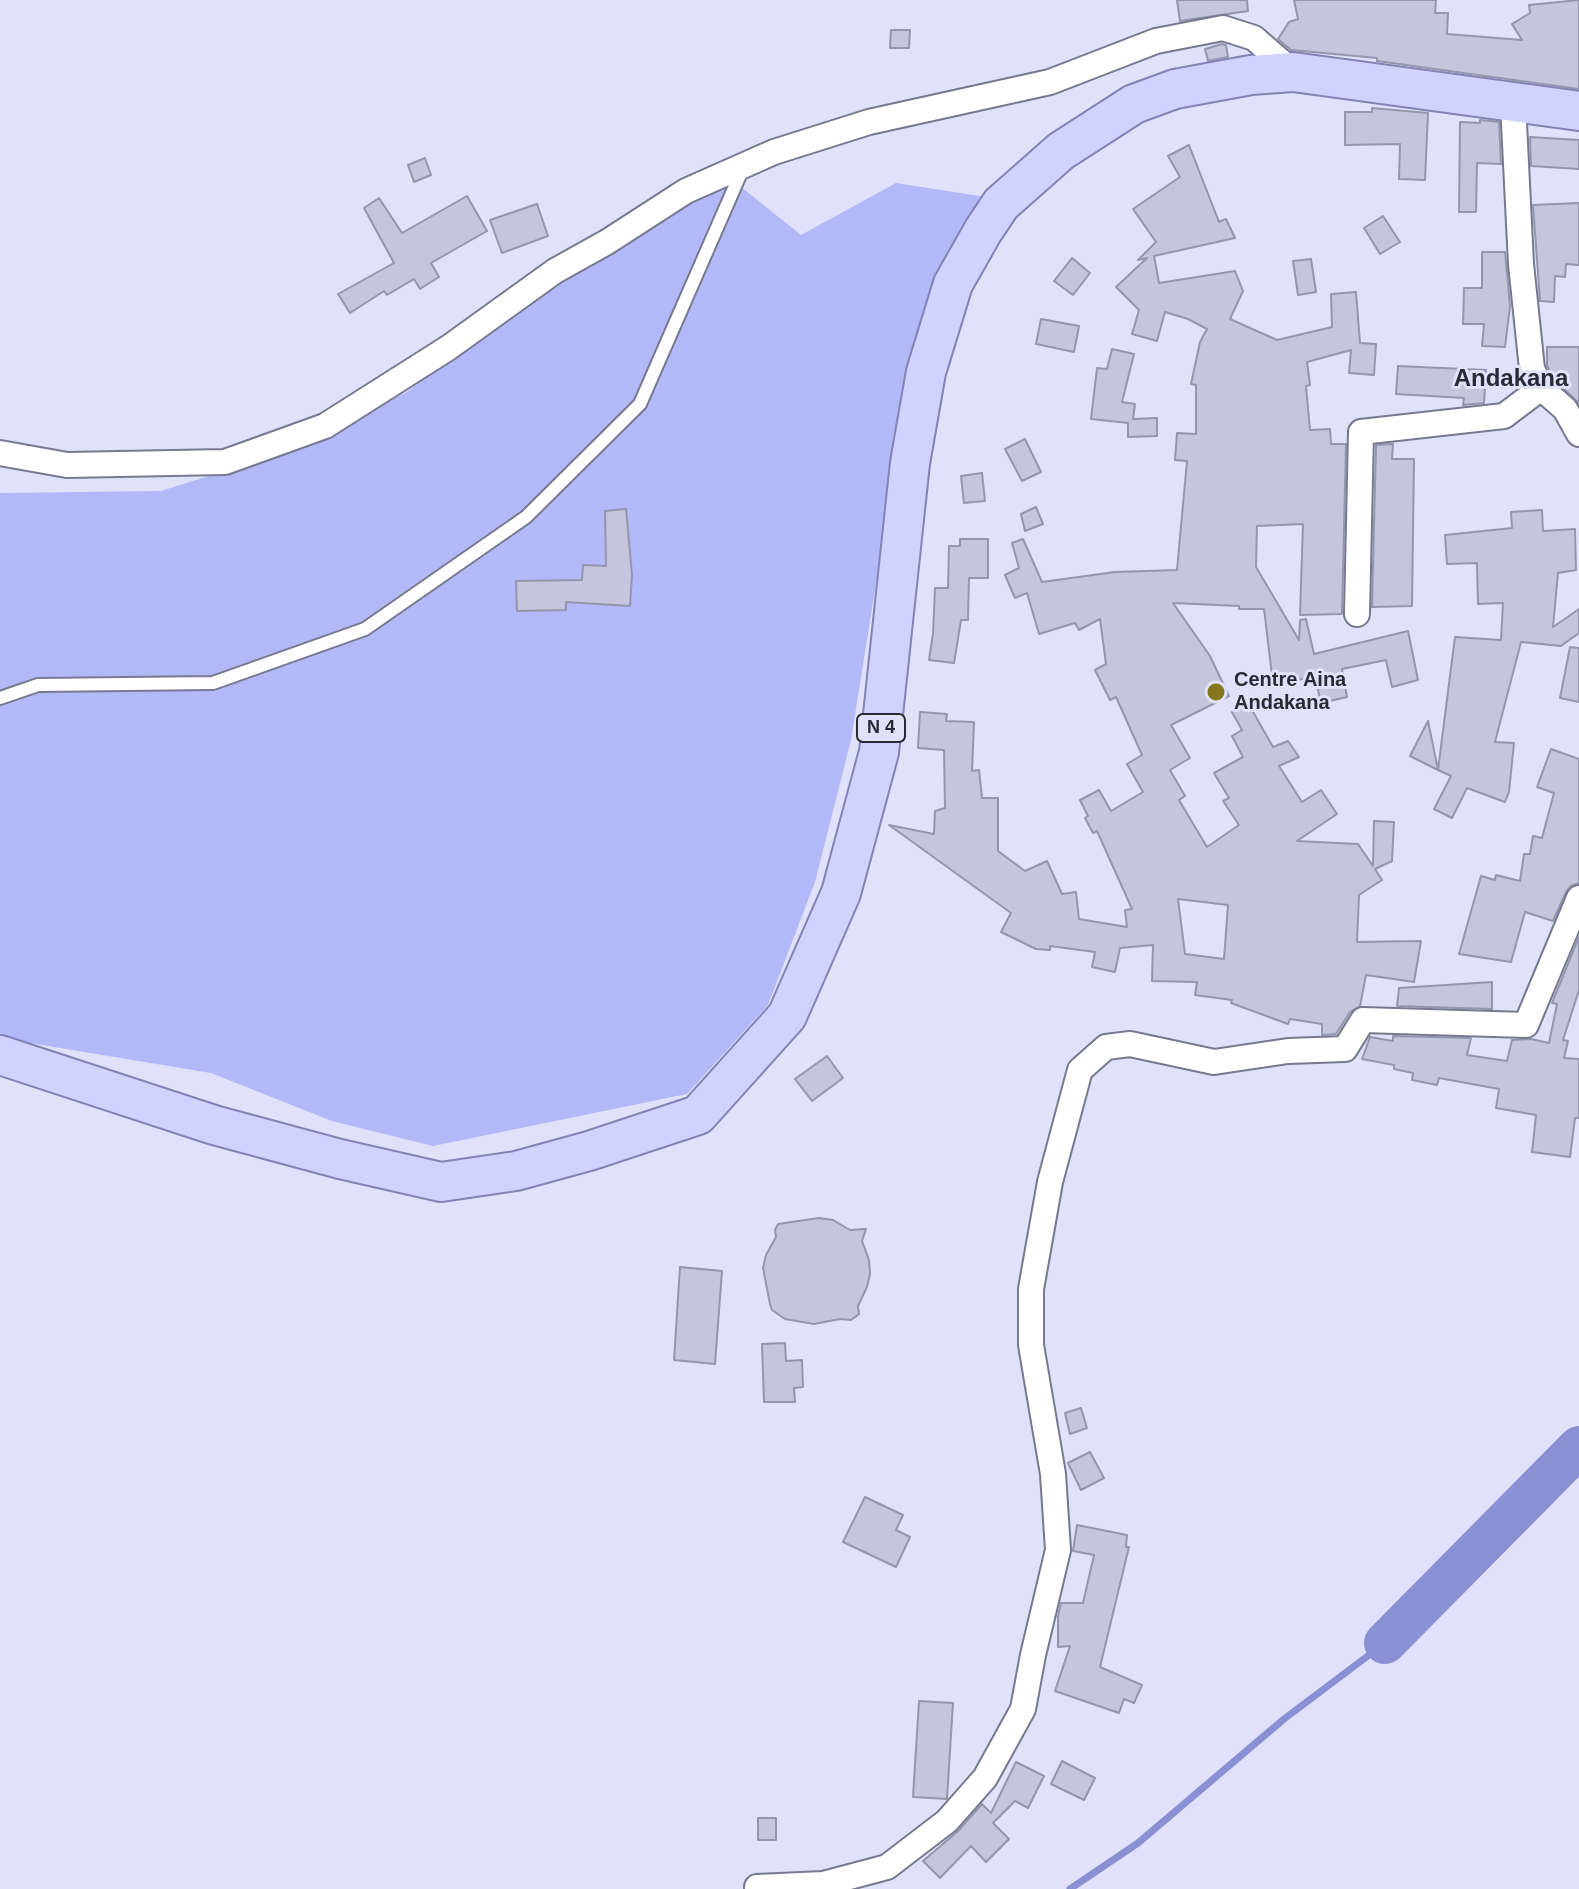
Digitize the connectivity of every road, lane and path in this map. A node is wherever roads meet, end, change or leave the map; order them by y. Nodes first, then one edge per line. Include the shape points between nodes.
1 (1293, 72) junction
2 (1513, 103) junction
3 (1579, 111) edge
4 (745, 165) junction
5 (1541, 388) junction
6 (1579, 434) edge
7 (0, 453) edge
8 (1357, 614) dead end
9 (0, 698) edge
10 (1579, 898) edge
11 (0, 1055) edge
12 (757, 1887) dead end

1 - 2 main road, N 4
1 - 4 street via 1254,38 1223,28 1156,41 1050,82 869,122
1 - 11 main road, N 4 via 1175,89 1134,104 1061,151 1001,204 983,231 953,284 926,372 910,463 879,752 841,893 787,1016 698,1115 516,1171 441,1182 214,1125
2 - 3 main road, N 4
2 - 5 street via 1523,279 1532,369
4 - 7 street via 686,191 555,271 448,348 325,426 225,462 67,465
4 - 9 lane via 640,404 526,517 365,629 213,683 38,685
5 - 6 street via 1565,409
5 - 8 street via 1504,416 1361,432
10 - 12 street via 1526,1025 1363,1020 1345,1049 1214,1062 1130,1044 1106,1047 1080,1070 1050,1182 1031,1289 1031,1345 1053,1474 1058,1550 1023,1709 985,1778 947,1821 887,1867 823,1884

